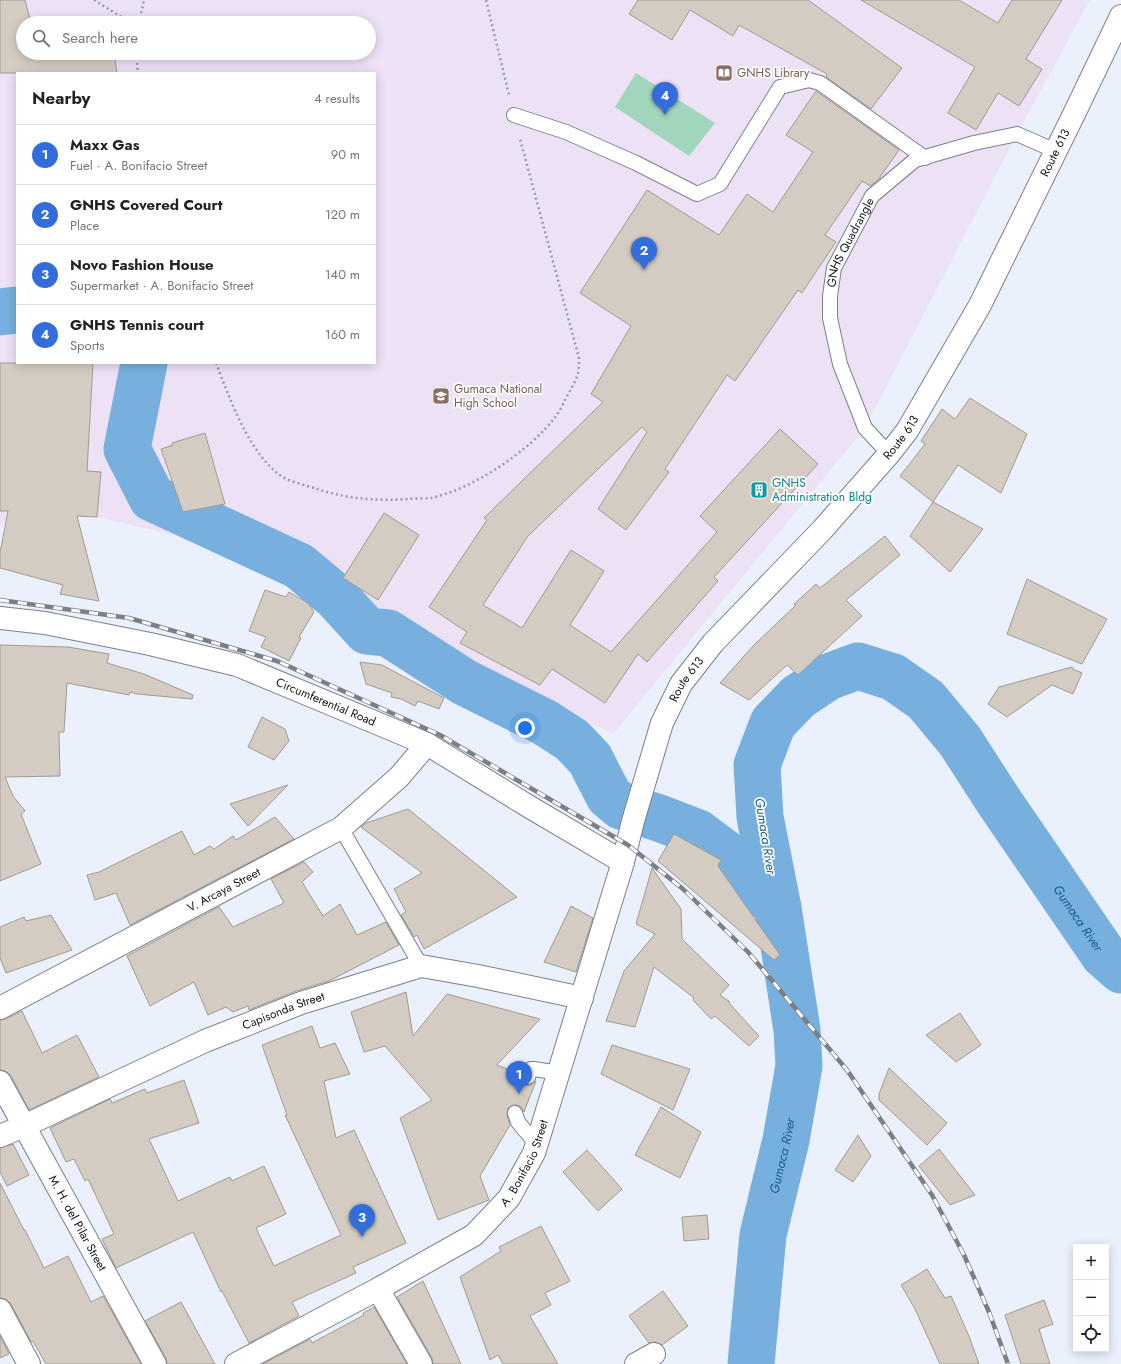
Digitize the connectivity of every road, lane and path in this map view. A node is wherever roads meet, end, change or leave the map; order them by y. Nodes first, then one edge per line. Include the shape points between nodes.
1 (94, 0) edge
2 (144, 0) edge
3 (486, 0) edge
4 (120, 16) edge
5 (141, 16) edge
6 (1121, 16) edge
7 (137, 60) edge
8 (138, 72) edge
9 (514, 115) junction
10 (1056, 151) junction
11 (925, 158) junction
12 (216, 364) edge
13 (889, 454) junction
14 (0, 618) edge
15 (427, 744) junction
16 (633, 821) joint
17 (341, 828) junction
18 (623, 862) junction
19 (421, 966) junction
20 (582, 998) junction
21 (0, 1008) edge
22 (559, 1073) junction
23 (528, 1077) dead end
24 (0, 1082) edge
25 (515, 1113) dead end
26 (24, 1126) junction
27 (0, 1136) edge
28 (537, 1145) junction
29 (378, 1289) junction
30 (0, 1310) edge
31 (29, 1364) edge
32 (155, 1364) edge
33 (236, 1364) edge
34 (421, 1364) edge

1 - 4 path
2 - 5 path
3 - 9 path
6 - 10 street, Route 613
7 - 8 path
9 - 11 lane via 566,132 697,194 720,184 780,87 809,80 820,83
9 - 12 path via 579,358 578,374 556,416 518,454 489,474 430,498 361,499 328,493 279,475 268,464 254,447
10 - 11 lane, GNHS Quadrangle via 1017,134 974,143
10 - 13 street, Route 613 via 980,305 907,430
11 - 13 lane, GNHS Quadrangle via 915,160 872,196 834,268 830,296 830,318 840,364 865,428
13 - 16 street, Route 613 via 822,530 713,642 681,684 662,723
14 - 15 street, Circumferential Road via 45,623 237,665
15 - 17 street, V. Arcaya Street via 399,777
15 - 18 street, Circumferential Road
16 - 18 street, A. Bonifacio Street
17 - 19 lane
17 - 21 street, V. Arcaya Street
18 - 20 street, A. Bonifacio Street
19 - 20 street, Capisonda Street
19 - 26 street, Capisonda Street via 301,1003 205,1041
20 - 22 street, A. Bonifacio Street
22 - 23 lane via 534,1068
22 - 28 street, A. Bonifacio Street
24 - 26 street, M. H. del Pilar Street
25 - 28 lane via 518,1122
26 - 27 street, Capisonda Street
26 - 32 street, M. H. del Pilar Street
28 - 29 street, A. Bonifacio Street via 509,1198 474,1235
29 - 33 street, A. Bonifacio Street
29 - 34 street
30 - 31 street

